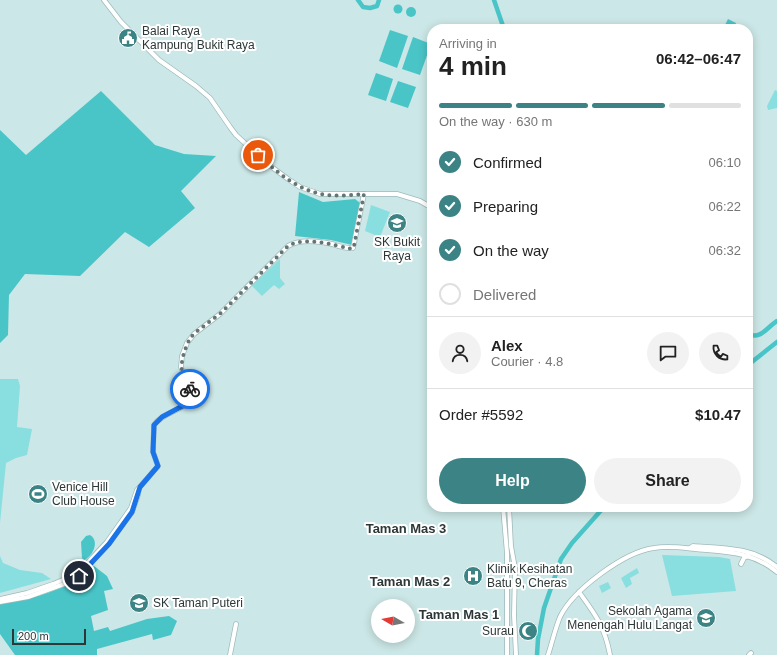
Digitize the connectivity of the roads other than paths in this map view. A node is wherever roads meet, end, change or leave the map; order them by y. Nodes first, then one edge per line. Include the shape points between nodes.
1 (102, 0) edge
2 (364, 194) junction
3 (373, 194) junction
4 (363, 202) junction
5 (427, 205) edge
6 (140, 487) junction
7 (503, 512) edge
8 (508, 512) edge
9 (690, 548) junction
10 (748, 556) junction
11 (741, 564) dead end
12 (777, 567) edge
13 (777, 572) edge
14 (579, 592) junction
15 (0, 599) edge
16 (0, 602) edge
17 (231, 655) edge
18 (507, 655) edge
19 (516, 655) edge
20 (550, 655) edge
21 (610, 655) edge

1 - 2 main road via 159,60 210,98 236,135 269,165 300,187 320,194
2 - 3 main road
2 - 4 main road
3 - 4 main road
3 - 5 main road via 397,194
4 - 6 main road via 353,248 300,241 288,246 221,313 190,338 181,367 189,385 190,400 162,417 154,425 153,452 158,466
6 - 15 main road via 123,520 107,542 77,574 27,594
6 - 16 main road via 132,512 109,544 79,576 28,597
7 - 18 main road via 507,553
8 - 19 main road via 515,568
9 - 10 main road
9 - 12 main road via 694,546 742,550 770,561
9 - 14 main road via 670,546 639,552 613,566
10 - 11 main road
10 - 13 main road
14 - 20 main road via 563,613
14 - 21 main road via 597,616
17 - 17 main road via 236,624

